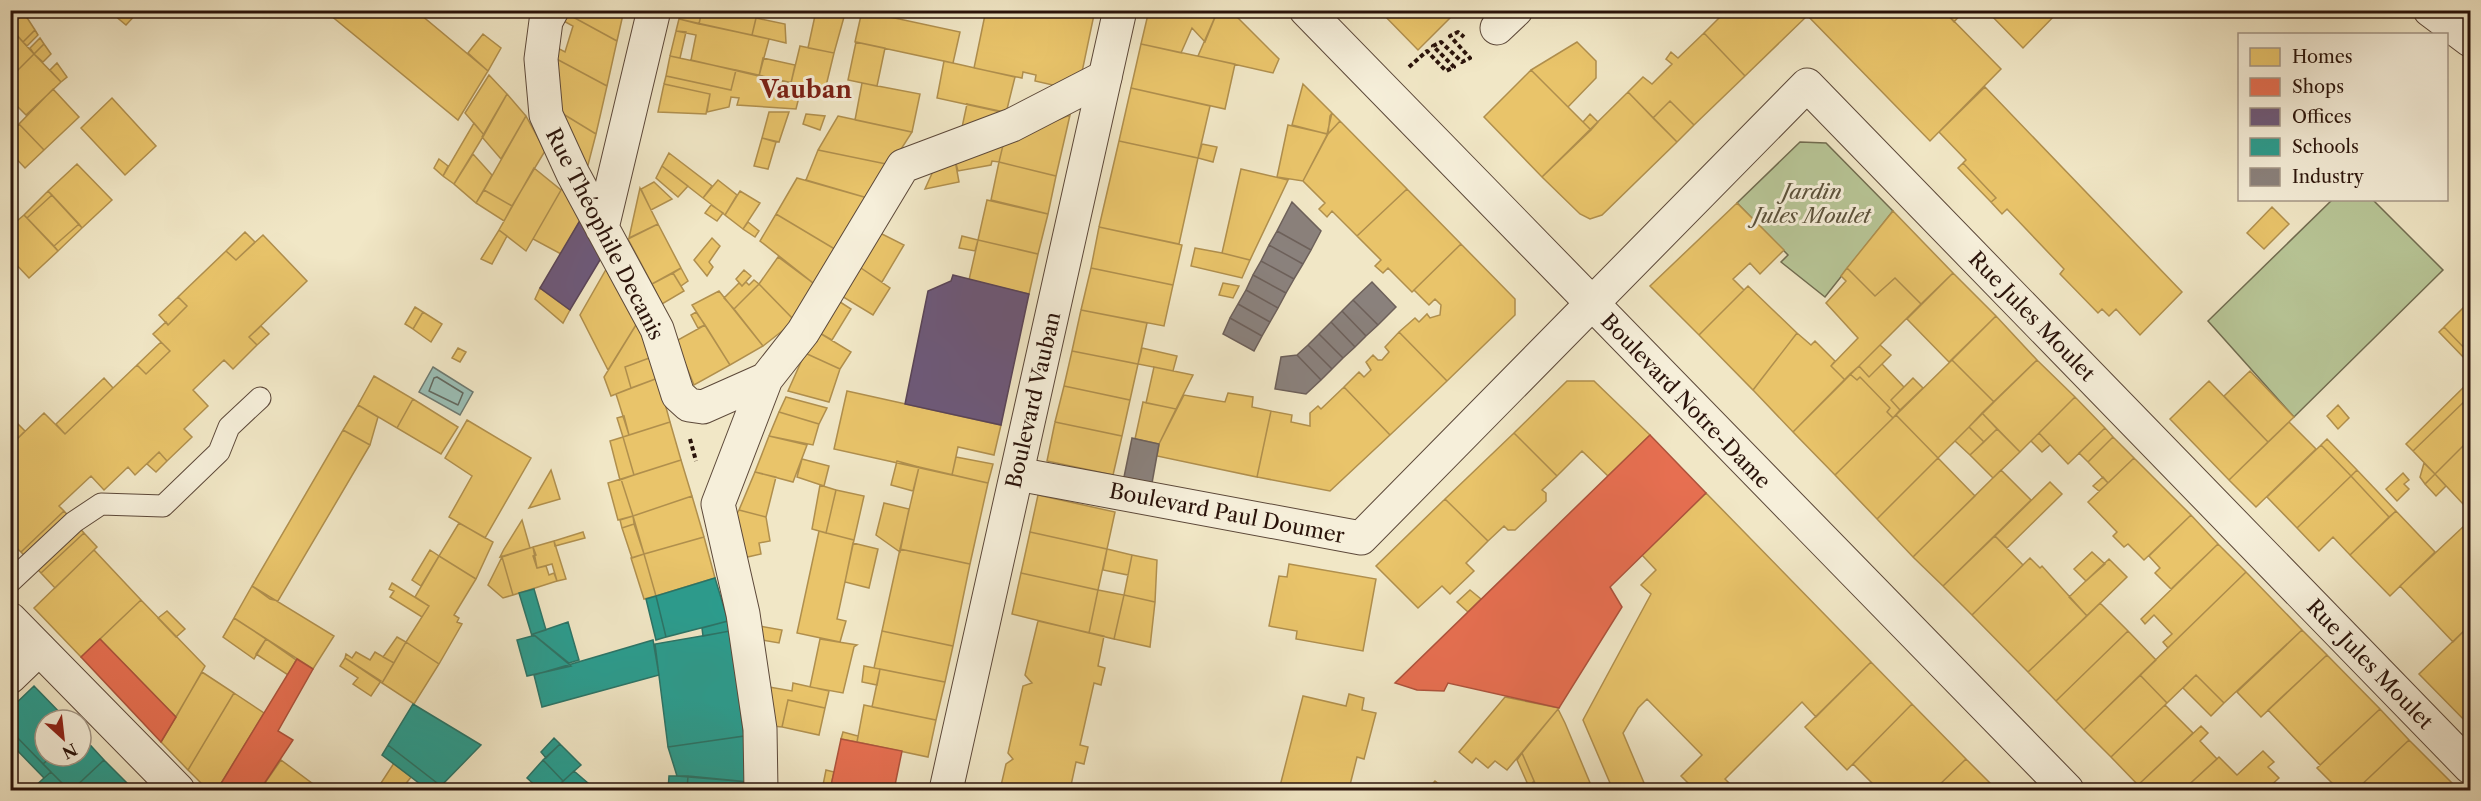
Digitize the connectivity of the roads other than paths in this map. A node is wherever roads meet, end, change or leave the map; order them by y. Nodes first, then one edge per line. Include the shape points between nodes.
1 (552, 10) edge
2 (654, 10) edge
3 (1120, 10) edge
4 (1306, 10) edge
5 (2430, 10) edge
6 (2470, 40) edge
7 (1105, 77) junction
8 (602, 228) junction
9 (1592, 304) junction
10 (766, 379) junction
11 (260, 398) dead end
12 (1017, 474) junction
13 (10, 582) edge
14 (10, 620) edge
15 (39, 649) junction
16 (10, 677) edge
17 (2470, 767) edge
18 (178, 790) edge
19 (762, 790) edge
20 (946, 790) edge
21 (2067, 790) edge

1 - 8 street, Rue Théophile Decanis via 546,21 541,59 546,115
2 - 8 street
3 - 7 street, Boulevard Vauban
4 - 9 street, Boulevard Notre-Dame
5 - 6 street
7 - 10 street, Rue Théophile Decanis via 1012,125 903,166 803,332
7 - 12 street, Boulevard Vauban
8 - 10 street, Rue Théophile Decanis via 657,329 678,395 689,405 703,407
9 - 12 street, Boulevard Paul Doumer via 1360,538
9 - 17 street, Rue Jules Moulet via 1807,85
9 - 21 street, Boulevard Notre-Dame
10 - 19 street, Rue Théophile Decanis via 718,504 744,614 760,729
11 - 13 lane via 229,426 219,452 163,506 101,504 74,522
12 - 20 street, Boulevard Vauban
14 - 15 street
15 - 16 street
15 - 18 street

